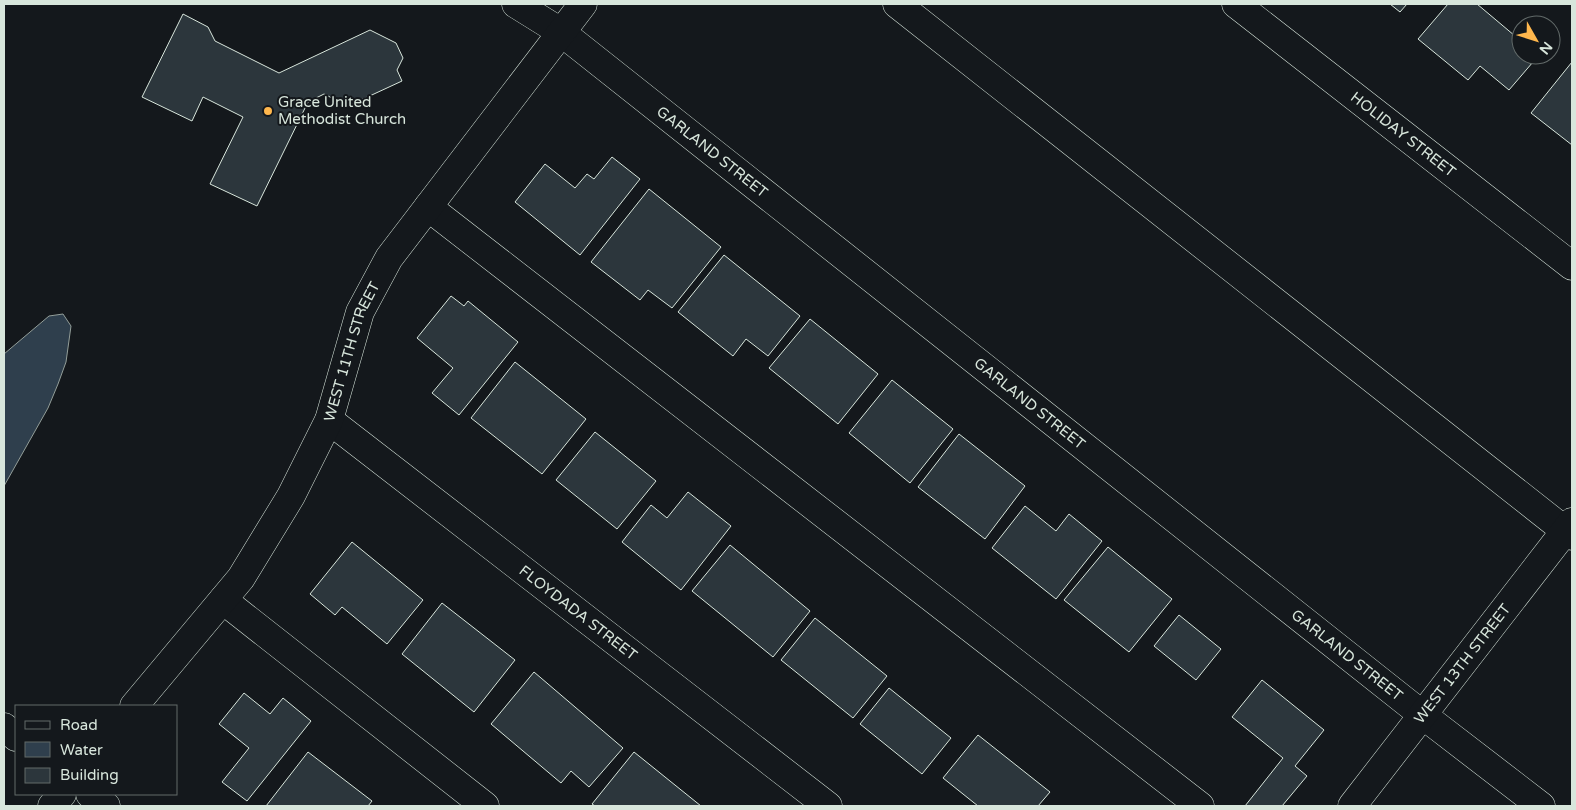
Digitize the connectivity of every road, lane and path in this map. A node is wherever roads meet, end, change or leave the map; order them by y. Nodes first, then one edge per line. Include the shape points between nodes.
1 (516, 4) edge
2 (583, 4) edge
3 (897, 4) edge
4 (1236, 4) edge
5 (561, 32) junction
6 (428, 206) junction
7 (1572, 266) edge
8 (329, 420) junction
9 (1570, 530) edge
10 (223, 600) junction
11 (135, 705) edge
12 (1424, 716) junction
13 (4, 727) edge
14 (15, 736) edge
15 (61, 795) edge
16 (91, 795) edge
17 (52, 806) edge
18 (106, 806) edge
19 (485, 806) edge
20 (828, 806) edge
21 (1200, 806) edge
22 (1352, 806) edge
23 (1541, 806) edge

1 - 5 street, GARLAND STREET
2 - 5 street, WEST 11TH STREET
3 - 9 street
4 - 7 street, HOLIDAY STREET
5 - 6 street, WEST 11TH STREET
5 - 12 street, GARLAND STREET
6 - 8 street, WEST 11TH STREET via 389,258 360,312
6 - 21 street
8 - 10 street, WEST 11TH STREET via 291,496 241,578
8 - 20 street, FLOYDADA STREET
9 - 12 street, WEST 13TH STREET
10 - 11 street, WEST 11TH STREET
10 - 19 street
12 - 22 street, WEST 13TH STREET
12 - 23 street, GARLAND STREET
13 - 14 street
15 - 17 street
16 - 18 street

